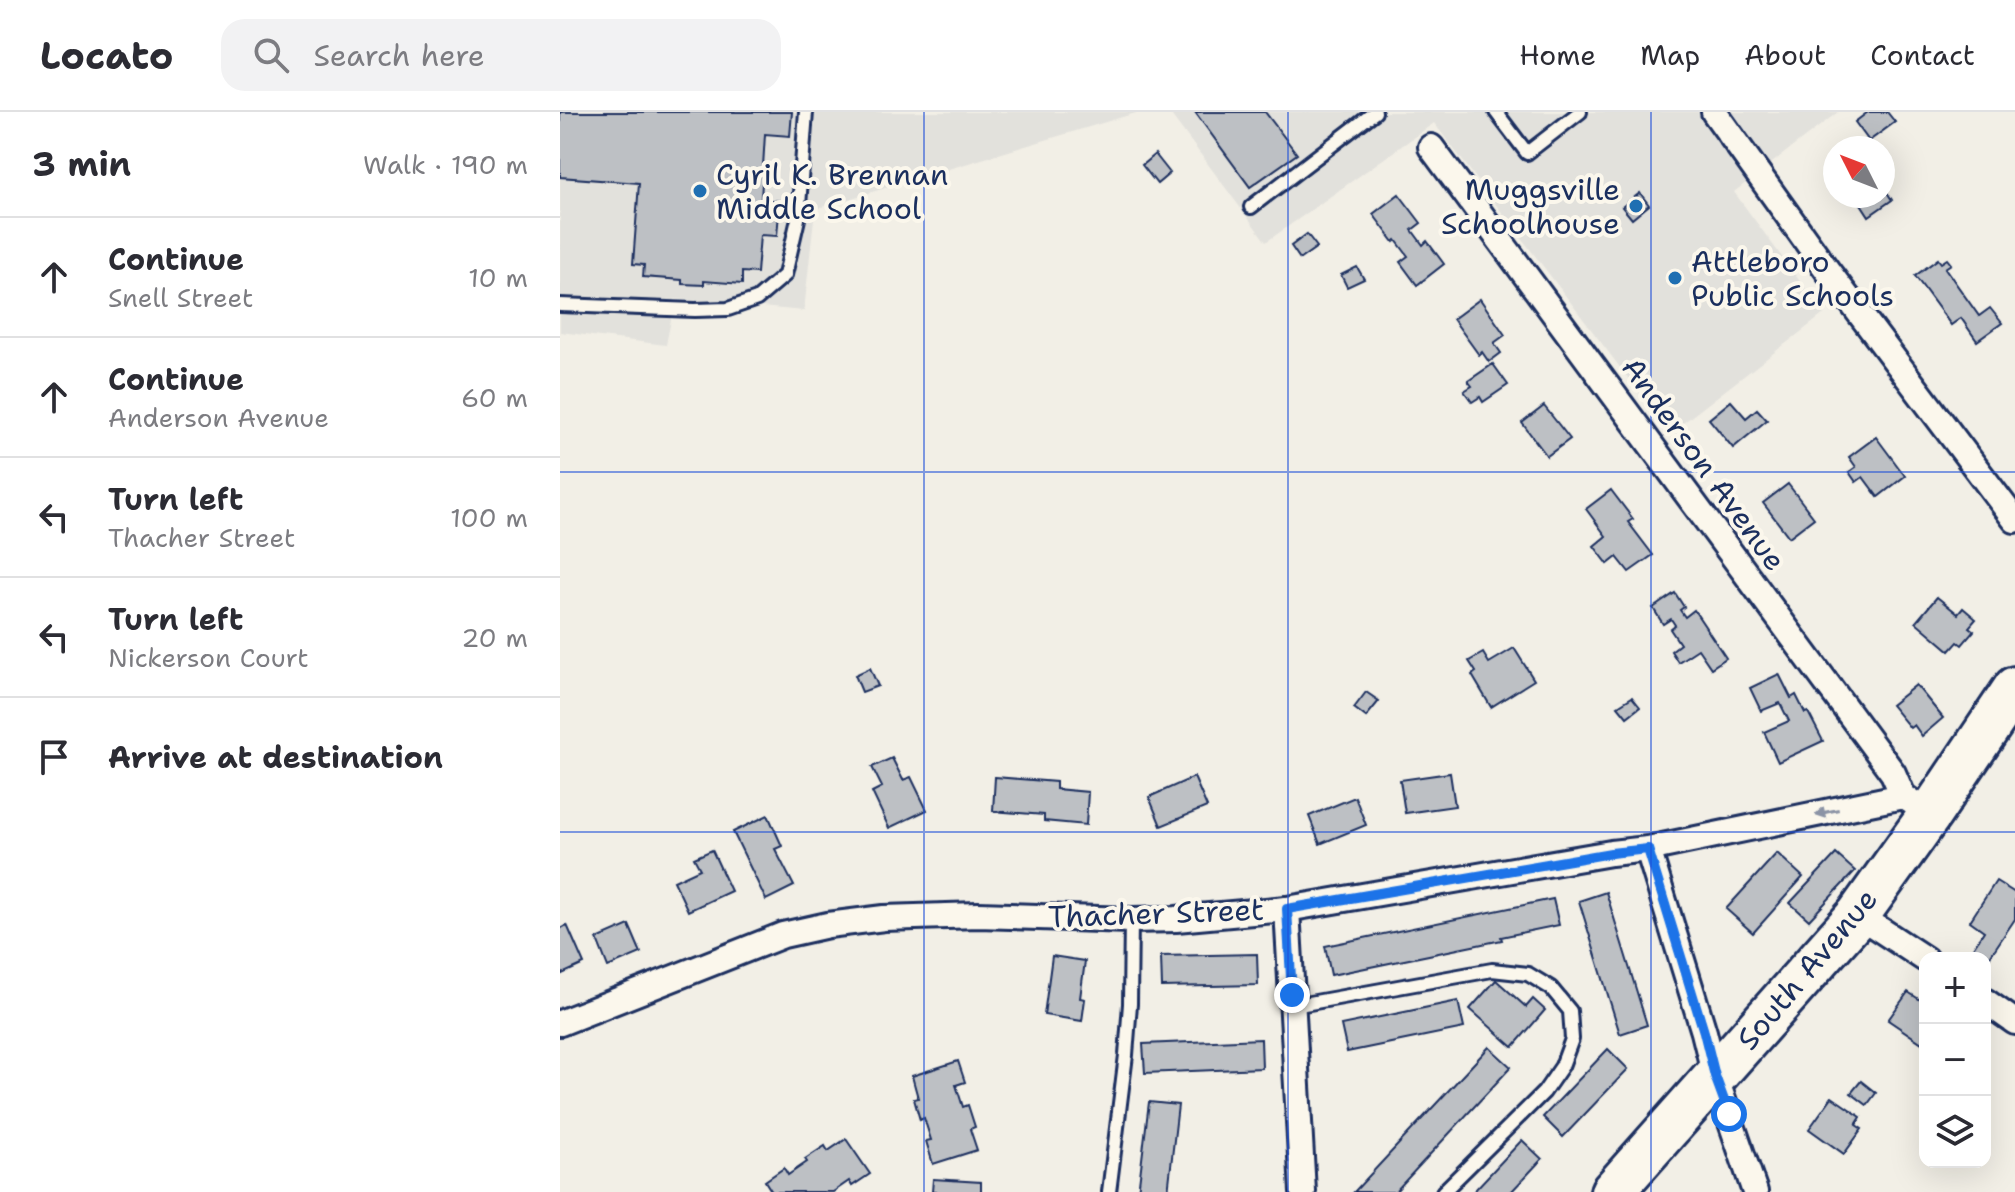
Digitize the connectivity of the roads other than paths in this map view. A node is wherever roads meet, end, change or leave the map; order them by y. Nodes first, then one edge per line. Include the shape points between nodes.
1 (806, 112) edge
2 (1375, 112) edge
3 (1496, 112) edge
4 (1580, 112) edge
5 (1714, 112) edge
6 (1431, 147) dead end
7 (1251, 207) dead end
8 (560, 305) edge
9 (2015, 520) edge
10 (2015, 688) edge
11 (1917, 805) junction
12 (1648, 849) junction
13 (1287, 909) junction
14 (1858, 915) junction
15 (1131, 920) junction
16 (1919, 955) edge
17 (1991, 1005) edge
18 (1293, 1006) junction
19 (2015, 1022) edge
20 (560, 1023) edge
21 (1715, 1076) junction
22 (1109, 1192) edge
23 (1303, 1192) edge
24 (1443, 1192) edge
25 (1612, 1192) edge
26 (1755, 1192) edge

1 - 8 lane via 798,219 785,275 757,299 728,309
2 - 7 lane
3 - 4 lane via 1527,153
5 - 9 street
6 - 11 street, Anderson Avenue
10 - 11 highway
11 -> 12 street, Thacher Street
11 - 14 highway, South Avenue
12 - 13 street, Thacher Street
12 - 21 street
13 - 15 street, Thacher Street
13 - 18 street
14 - 16 street
14 - 21 highway, South Avenue
15 - 20 street, Thacher Street via 978,915 828,925 783,935
15 - 22 lane via 1127,1042
17 - 19 street
18 - 23 street
18 - 24 lane via 1492,970 1528,974 1551,988 1570,1011 1572,1039 1544,1092
21 - 25 highway, South Avenue
21 - 26 street

